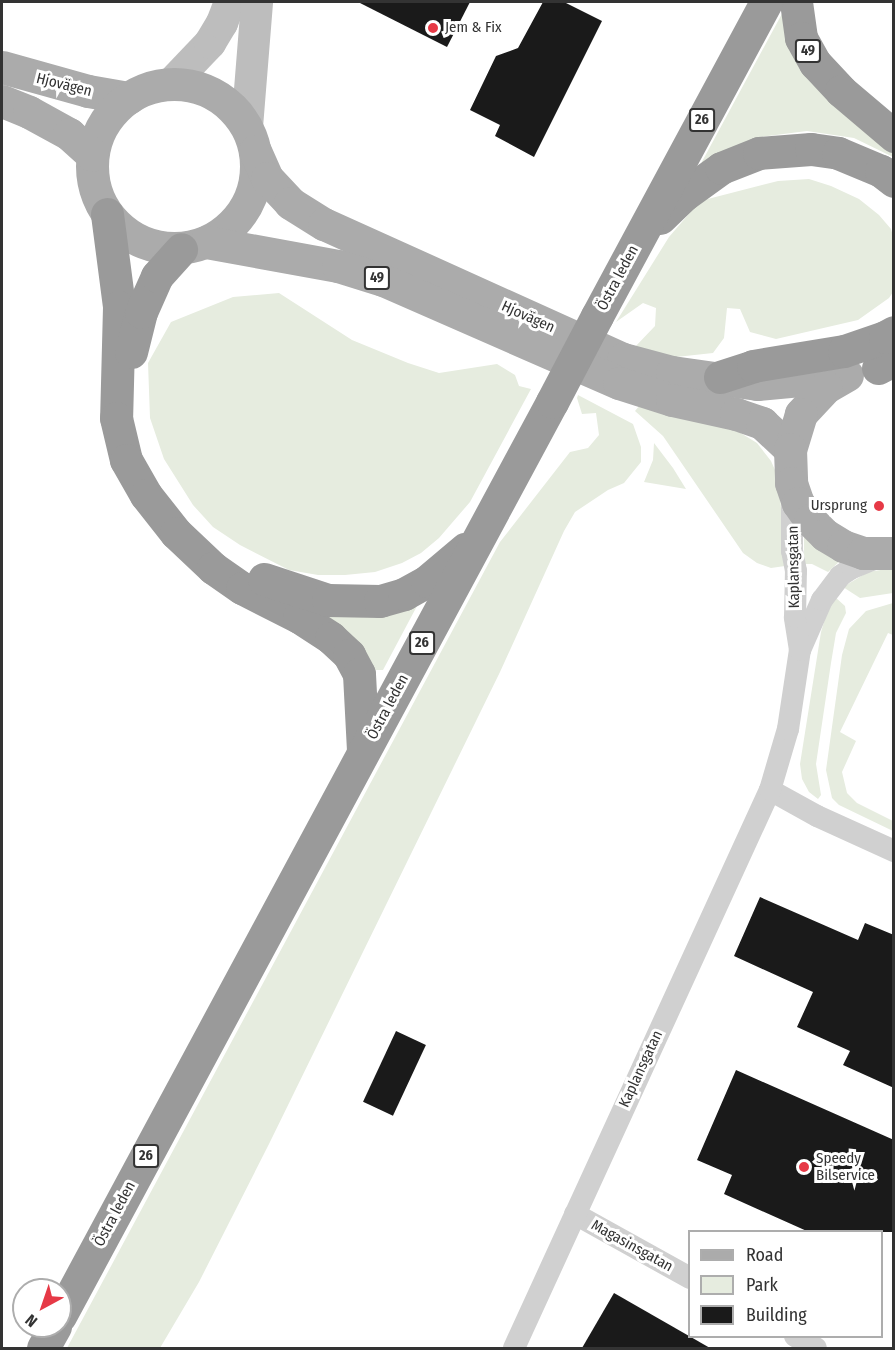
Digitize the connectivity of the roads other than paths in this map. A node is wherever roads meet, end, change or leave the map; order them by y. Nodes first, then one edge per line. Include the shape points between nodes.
1 (230, 2) edge
2 (257, 2) edge
3 (766, 2) edge
4 (796, 2) edge
5 (2, 67) edge
6 (171, 84) junction
7 (128, 98) junction
8 (2, 101) edge
9 (894, 136) edge
10 (251, 139) junction
11 (92, 155) junction
12 (894, 180) edge
13 (107, 214) junction
14 (639, 238) junction
15 (194, 245) junction
16 (894, 332) edge
17 (888, 366) edge
18 (844, 376) junction
19 (720, 377) junction
20 (790, 449) junction
21 (791, 483) junction
22 (480, 535) junction
23 (889, 554) edge
24 (800, 650) junction
25 (363, 751) junction
26 (770, 790) junction
27 (894, 851) edge
28 (575, 1214) junction
29 (688, 1277) edge
30 (72, 1294) edge
31 (798, 1338) edge
32 (514, 1348) edge
33 (816, 1348) edge

1 - 6 street via 210,43
2 - 10 street
3 - 14 highway, Östra leden / 26
4 - 9 highway, 49 via 801,38 815,63
5 - 7 main road, Hjovägen
6 - 7 main road, 49 via 148,88
6 - 10 main road, 49 via 194,86 215,95 233,109
7 - 11 main road, 49 via 111,113
8 - 11 main road via 69,134
10 - 15 main road via 256,173 252,195 226,231
10 - 19 main road, Hjovägen / 49 via 267,178 290,203 335,229 623,359 672,372
11 - 13 main road, 49 via 97,196
12 - 14 highway via 838,153 811,149 759,153 704,179
13 - 15 main road, 49 via 140,241 160,248
13 - 25 highway via 119,307 116,418 126,460 146,495 176,533 213,568 242,588 299,617 349,655 359,674
14 - 22 highway, Östra leden / 26, bridge
15 - 20 main road, Hjovägen / 49 via 338,266 383,280 619,383 762,423
15 - 22 highway via 158,276 141,312 132,345 130,380 132,419 143,458 159,488 187,525 249,574 300,593 356,602 404,594 442,570
16 - 19 highway via 844,351 753,366
17 - 18 main road
18 - 19 main road, Hjovägen / 49 via 757,384
18 - 20 main road via 812,399 794,431
20 - 21 main road
21 - 23 main road via 798,503 825,535 853,549
21 - 24 street, Kaplansgatan via 795,617
22 - 25 highway, Östra leden / 26
23 - 24 street, Kaplansgatan via 840,576 822,600
24 - 26 street, Kaplansgatan via 788,729
25 - 30 highway, Östra leden / 26
26 - 27 street
26 - 28 street, Kaplansgatan
28 - 29 street, Magasinsgatan
28 - 32 street, Kaplansgatan
31 - 33 street

